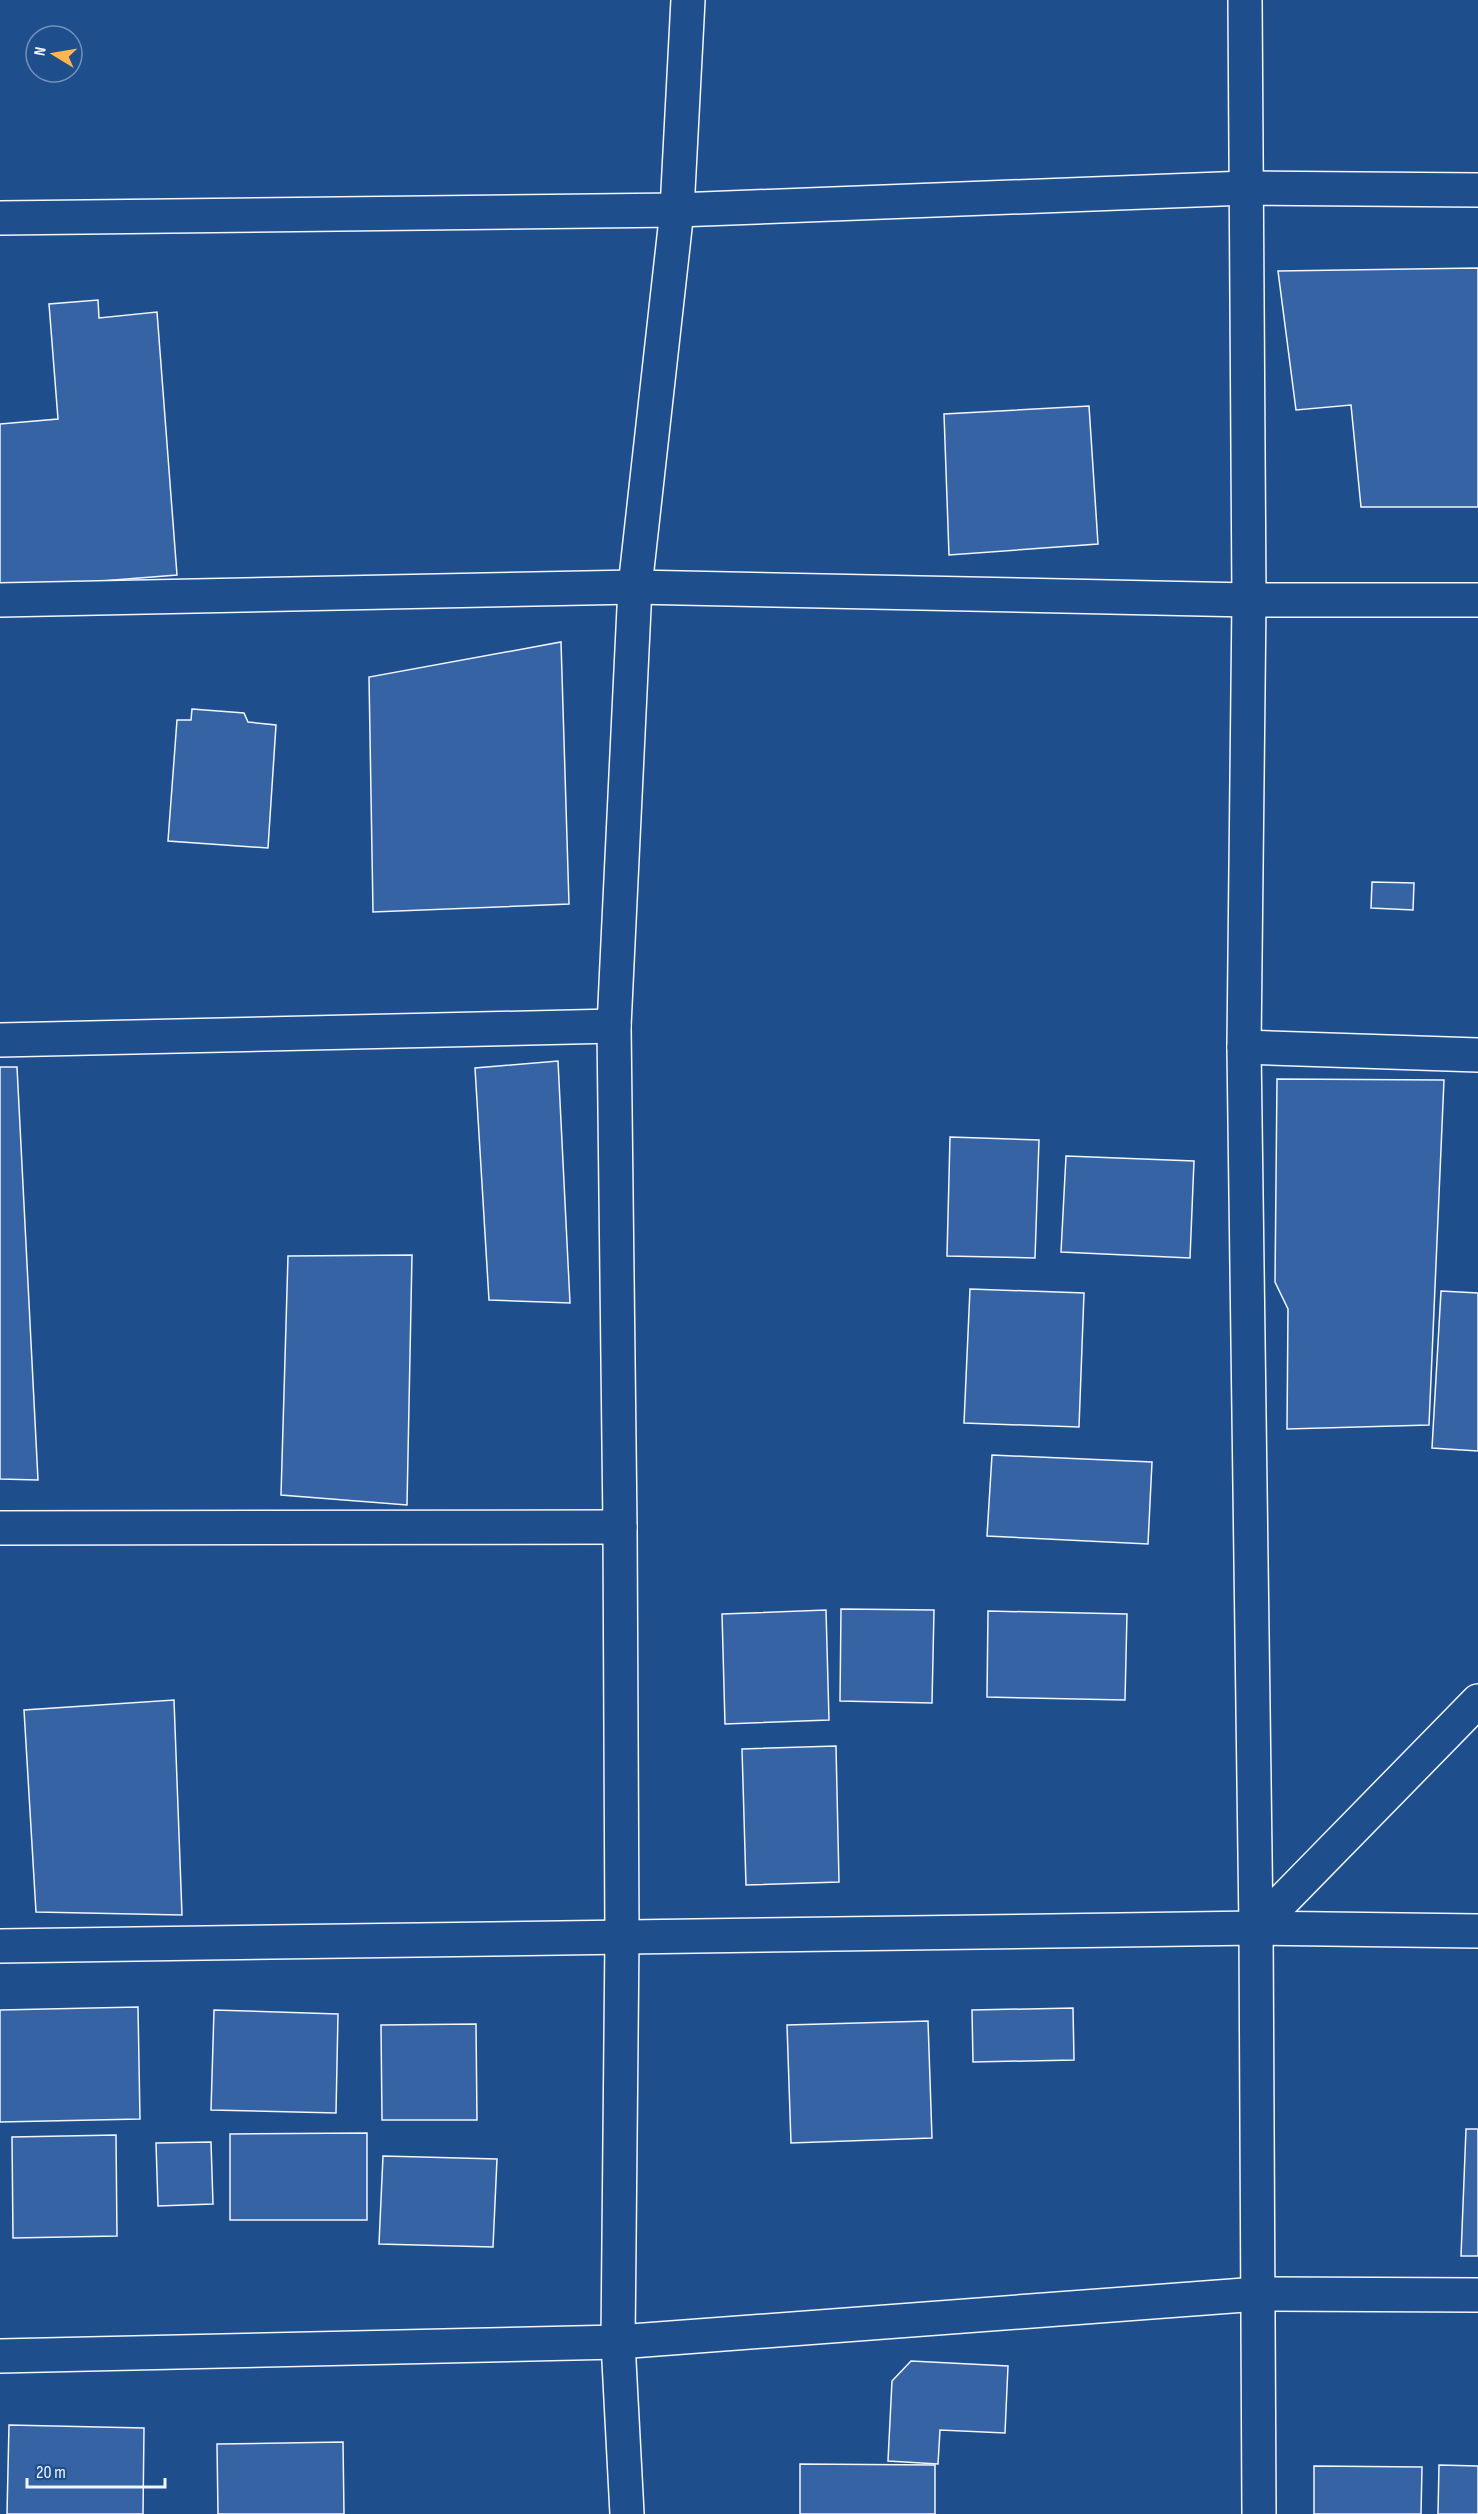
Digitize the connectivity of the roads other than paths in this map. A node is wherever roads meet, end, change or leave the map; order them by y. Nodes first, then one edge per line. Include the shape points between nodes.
1 (688, 0) edge
2 (1245, 0) edge
3 (1246, 188) junction
4 (1478, 189) edge
5 (677, 210) junction
6 (0, 218) edge
7 (635, 587) junction
8 (0, 600) edge
9 (1249, 600) junction
10 (1478, 600) edge
11 (614, 1026) junction
12 (0, 1040) edge
13 (1244, 1047) junction
14 (1478, 1055) edge
15 (620, 1527) junction
16 (0, 1528) edge
17 (1478, 1701) edge
18 (1256, 1928) junction
19 (1478, 1931) edge
20 (622, 1937) junction
21 (0, 1946) edge
22 (1258, 2294) junction
23 (1478, 2295) edge
24 (618, 2343) junction
25 (0, 2356) edge
26 (625, 2511) edge
27 (1259, 2514) edge

1 - 5 street
2 - 3 street
3 - 4 street
3 - 5 street
3 - 9 street
5 - 6 street
5 - 7 street
7 - 8 street
7 - 9 street
7 - 11 street
9 - 10 street
9 - 13 street
11 - 12 street
11 - 15 street
13 - 14 street
13 - 18 street
15 - 16 street
15 - 20 street
17 - 18 street
18 - 19 street
18 - 20 street
18 - 22 street
20 - 21 street
20 - 24 street
22 - 23 street
22 - 24 street
22 - 27 street
24 - 25 street
24 - 26 street

